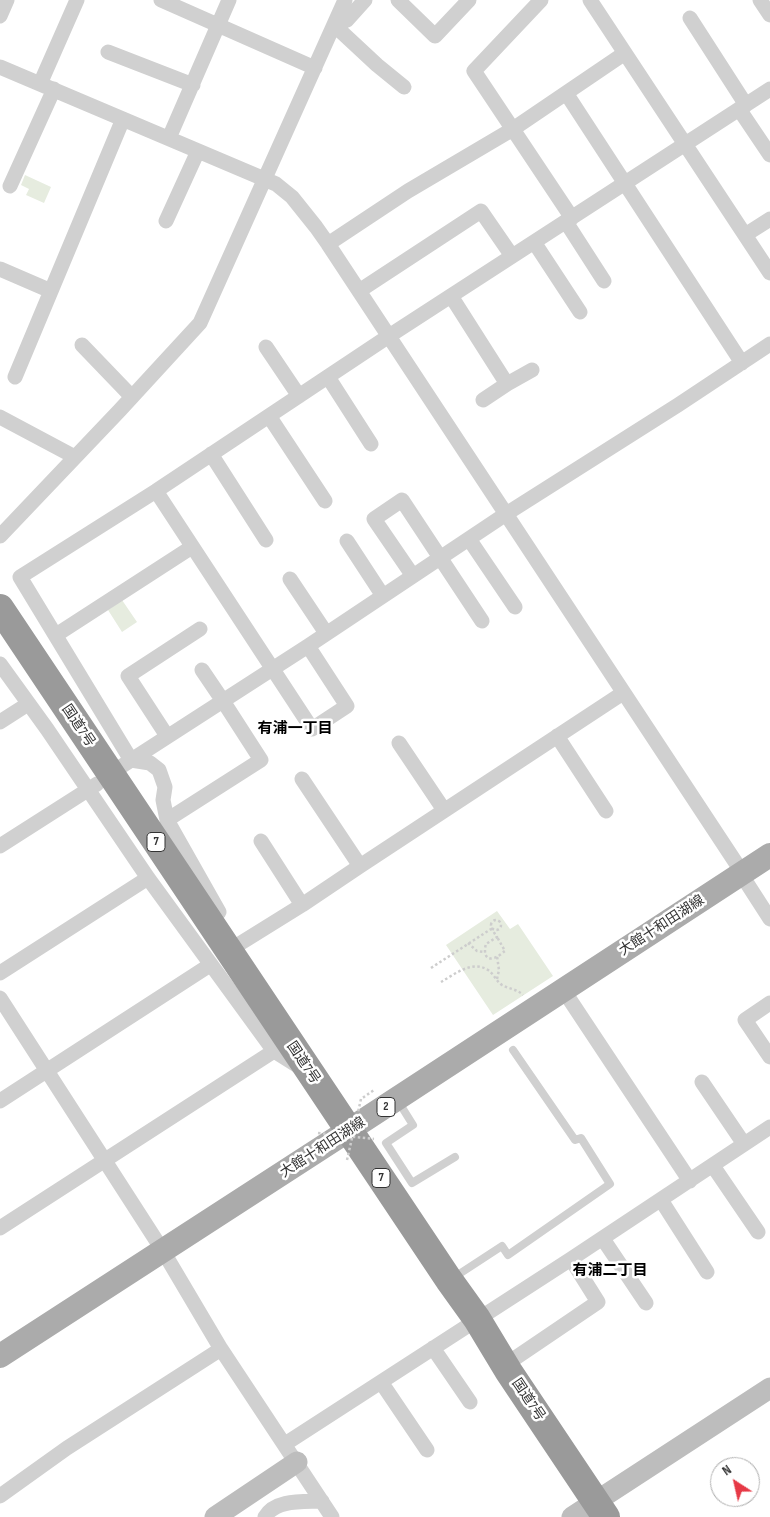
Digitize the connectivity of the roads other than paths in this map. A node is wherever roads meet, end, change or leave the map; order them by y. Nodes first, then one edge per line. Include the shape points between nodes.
1 (77, 0) edge
2 (161, 0) edge
3 (229, 0) edge
4 (345, 0) edge
5 (365, 0) edge
6 (398, 0) edge
7 (469, 0) edge
8 (542, 0) edge
9 (590, 0) edge
10 (760, 0) edge
11 (770, 15) edge
12 (690, 18) dead end
13 (334, 25) junction
14 (218, 26) junction
15 (108, 52) dead end
16 (625, 53) junction
17 (0, 67) edge
18 (315, 68) junction
19 (193, 85) junction
20 (47, 86) junction
21 (404, 87) dead end
22 (770, 89) edge
23 (566, 93) junction
24 (743, 107) junction
25 (123, 119) junction
26 (513, 129) junction
27 (169, 138) junction
28 (686, 144) junction
29 (198, 151) junction
30 (770, 155) edge
31 (265, 180) junction
32 (624, 183) junction
33 (10, 186) dead end
34 (770, 219) edge
35 (569, 220) junction
36 (166, 222) dead end
37 (746, 235) junction
38 (534, 242) junction
39 (328, 244) junction
40 (512, 256) junction
41 (0, 269) edge
42 (770, 272) edge
43 (604, 280) dead end
44 (51, 291) junction
45 (359, 291) junction
46 (451, 296) junction
47 (580, 312) dead end
48 (389, 336) junction
49 (770, 344) edge
50 (82, 345) dead end
51 (266, 347) dead end
52 (742, 363) junction
53 (532, 370) dead end
54 (16, 377) dead end
55 (328, 377) junction
56 (507, 384) junction
57 (132, 396) junction
58 (299, 396) junction
59 (483, 400) dead end
60 (269, 416) junction
61 (0, 417) edge
62 (371, 444) dead end
63 (211, 454) junction
64 (75, 457) junction
65 (156, 491) junction
66 (325, 501) dead end
67 (506, 514) junction
68 (0, 536) edge
69 (470, 539) junction
70 (266, 540) dead end
71 (346, 541) dead end
72 (192, 547) junction
73 (441, 558) junction
74 (412, 576) junction
75 (290, 578) dead end
76 (383, 596) junction
77 (515, 607) dead end
78 (0, 608) edge
79 (482, 621) dead end
80 (200, 629) dead end
81 (326, 633) junction
82 (56, 635) junction
83 (308, 646) junction
84 (0, 664) edge
85 (272, 669) junction
86 (202, 670) dead end
87 (623, 693) junction
88 (223, 701) junction
89 (28, 704) junction
90 (0, 722) edge
91 (167, 736) junction
92 (557, 736) junction
93 (399, 743) dead end
94 (127, 763) junction
95 (302, 779) dead end
96 (92, 786) junction
97 (444, 810) junction
98 (606, 811) dead end
99 (167, 820) junction
100 (260, 841) dead end
101 (0, 846) edge
102 (770, 855) edge
103 (360, 866) junction
104 (741, 874) junction
105 (148, 878) junction
106 (302, 905) junction
107 (770, 919) edge
108 (226, 954) junction
109 (0, 972) edge
110 (564, 990) junction
111 (0, 998) edge
112 (770, 1003) edge
113 (513, 1050) dead end
114 (274, 1051) junction
115 (770, 1057) edge
116 (47, 1071) junction
117 (312, 1076) junction
118 (702, 1082) dead end
119 (396, 1100) junction
120 (0, 1101) edge
121 (770, 1127) edge
122 (359, 1135) junction
123 (744, 1144) junction
124 (455, 1157) dead end
125 (104, 1160) junction
126 (713, 1166) junction
127 (690, 1181) junction
128 (661, 1200) junction
129 (0, 1228) edge
130 (758, 1232) dead end
131 (602, 1238) junction
132 (163, 1251) junction
133 (571, 1260) junction
134 (707, 1272) dead end
135 (449, 1280) junction
136 (646, 1303) dead end
137 (477, 1320) junction
138 (433, 1348) junction
139 (221, 1349) junction
140 (0, 1356) edge
141 (504, 1365) junction
142 (381, 1382) junction
143 (770, 1388) edge
144 (470, 1402) dead end
145 (285, 1444) junction
146 (428, 1450) dead end
147 (297, 1462) junction
148 (0, 1496) edge
149 (322, 1501) junction
150 (601, 1509) edge
151 (215, 1517) edge
152 (265, 1517) edge
153 (332, 1517) edge
154 (572, 1517) edge

1 - 20 street
2 - 14 street
3 - 14 street
4 - 13 street
5 - 13 street via 347,20
6 - 7 street via 435,36
8 - 26 street via 474,71
9 - 16 street
10 - 11 street
12 - 24 street
13 - 18 street
13 - 21 street
14 - 18 street
14 - 19 street
15 - 19 street
16 - 23 street
16 - 28 street
17 - 20 street
18 - 31 street
19 - 27 street
20 - 25 street
20 - 33 street
22 - 24 street
23 - 26 street
23 - 32 street
24 - 28 street
24 - 30 street
25 - 27 street
25 - 44 street
26 - 35 street
26 - 39 street via 408,191
27 - 29 street
28 - 32 street
28 - 37 street
29 - 31 street
29 - 36 street
31 - 39 street via 292,197
31 - 57 street via 200,323
32 - 35 street
32 - 52 street
34 - 37 street
35 - 38 street
35 - 43 street
37 - 42 street
38 - 40 street
38 - 47 street
39 - 45 street
40 - 45 street via 481,211
40 - 46 street
41 - 44 street
44 - 54 street
45 - 48 street
46 - 48 street
46 - 56 street
48 - 55 street
48 - 67 street
49 - 52 street
50 - 57 street
51 - 58 street
52 - 67 street
53 - 56 street
55 - 58 street
55 - 62 street
56 - 59 street
57 - 64 street
58 - 60 street
60 - 63 street
60 - 66 street
61 - 64 street
63 - 65 street
63 - 70 street
64 - 68 street
65 - 72 street
65 - 82 street via 20,577
67 - 69 street
67 - 87 street
69 - 73 street
69 - 77 street
71 - 76 street
72 - 82 street
72 - 85 street
73 - 74 street
73 - 74 street via 402,500 374,519
73 - 79 street
74 - 76 street
75 - 81 street
76 - 81 street
78 - 108 highway, 国道7号 / 7
80 - 91 street via 128,676
81 - 83 street
82 - 94 street
83 - 85 street
83 - 85 street via 347,706 312,729
84 - 89 street
85 - 88 street
86 - 88 street
87 - 92 street
87 - 104 street
88 - 91 street
88 - 99 street via 261,760
89 - 90 street
89 - 96 street
91 - 94 street
92 - 97 street
92 - 98 street
93 - 97 street
94 - 99 street via 150,763 160,770
95 - 103 street
96 - 101 street
96 - 105 street
97 - 103 street
99 - 108 street via 208,895
100 - 106 street
102 - 104 main road, 大館十和田湖線 / 2
103 - 106 street
104 - 107 street
104 - 110 main road, 大館十和田湖線 / 2
105 - 108 street
105 - 109 street
106 - 108 street
108 - 114 street
108 - 116 street
108 - 117 highway, 国道7号 / 7
110 - 119 main road, 大館十和田湖線 / 2
110 - 127 street
111 - 116 street
112 - 115 street via 745,1020
113 - 135 lane via 575,1140 581,1138 610,1184 508,1256 502,1246
114 - 117 street
114 - 125 street
116 - 120 street
116 - 125 street
117 - 122 highway, 国道7号 / 7
118 - 123 street
119 - 122 main road, 大館十和田湖線 / 2
119 - 124 lane via 413,1125 386,1143 412,1183
121 - 123 street
122 - 132 main road, 大館十和田湖線 / 2
122 - 135 highway, 国道7号 / 7
123 - 126 street
125 - 129 street
125 - 132 street
126 - 127 street
126 - 130 street
127 - 128 street
128 - 131 street
128 - 134 street
131 - 133 street
131 - 136 street
132 - 139 street
132 - 140 main road, 大館十和田湖線 / 2
133 - 137 street
133 - 141 street via 598,1302
135 - 137 highway, 国道7号 / 7
137 - 138 street
137 - 141 highway, 国道7号 / 7
138 - 142 street
138 - 144 street
139 - 145 street
139 - 148 street via 67,1448
141 - 150 highway, 国道7号 / 7
142 - 145 street
142 - 146 street
143 - 150 street
145 - 147 street
147 - 149 street
147 - 151 street
149 - 152 street via 287,1503 268,1512
149 - 153 street
150 - 154 street

